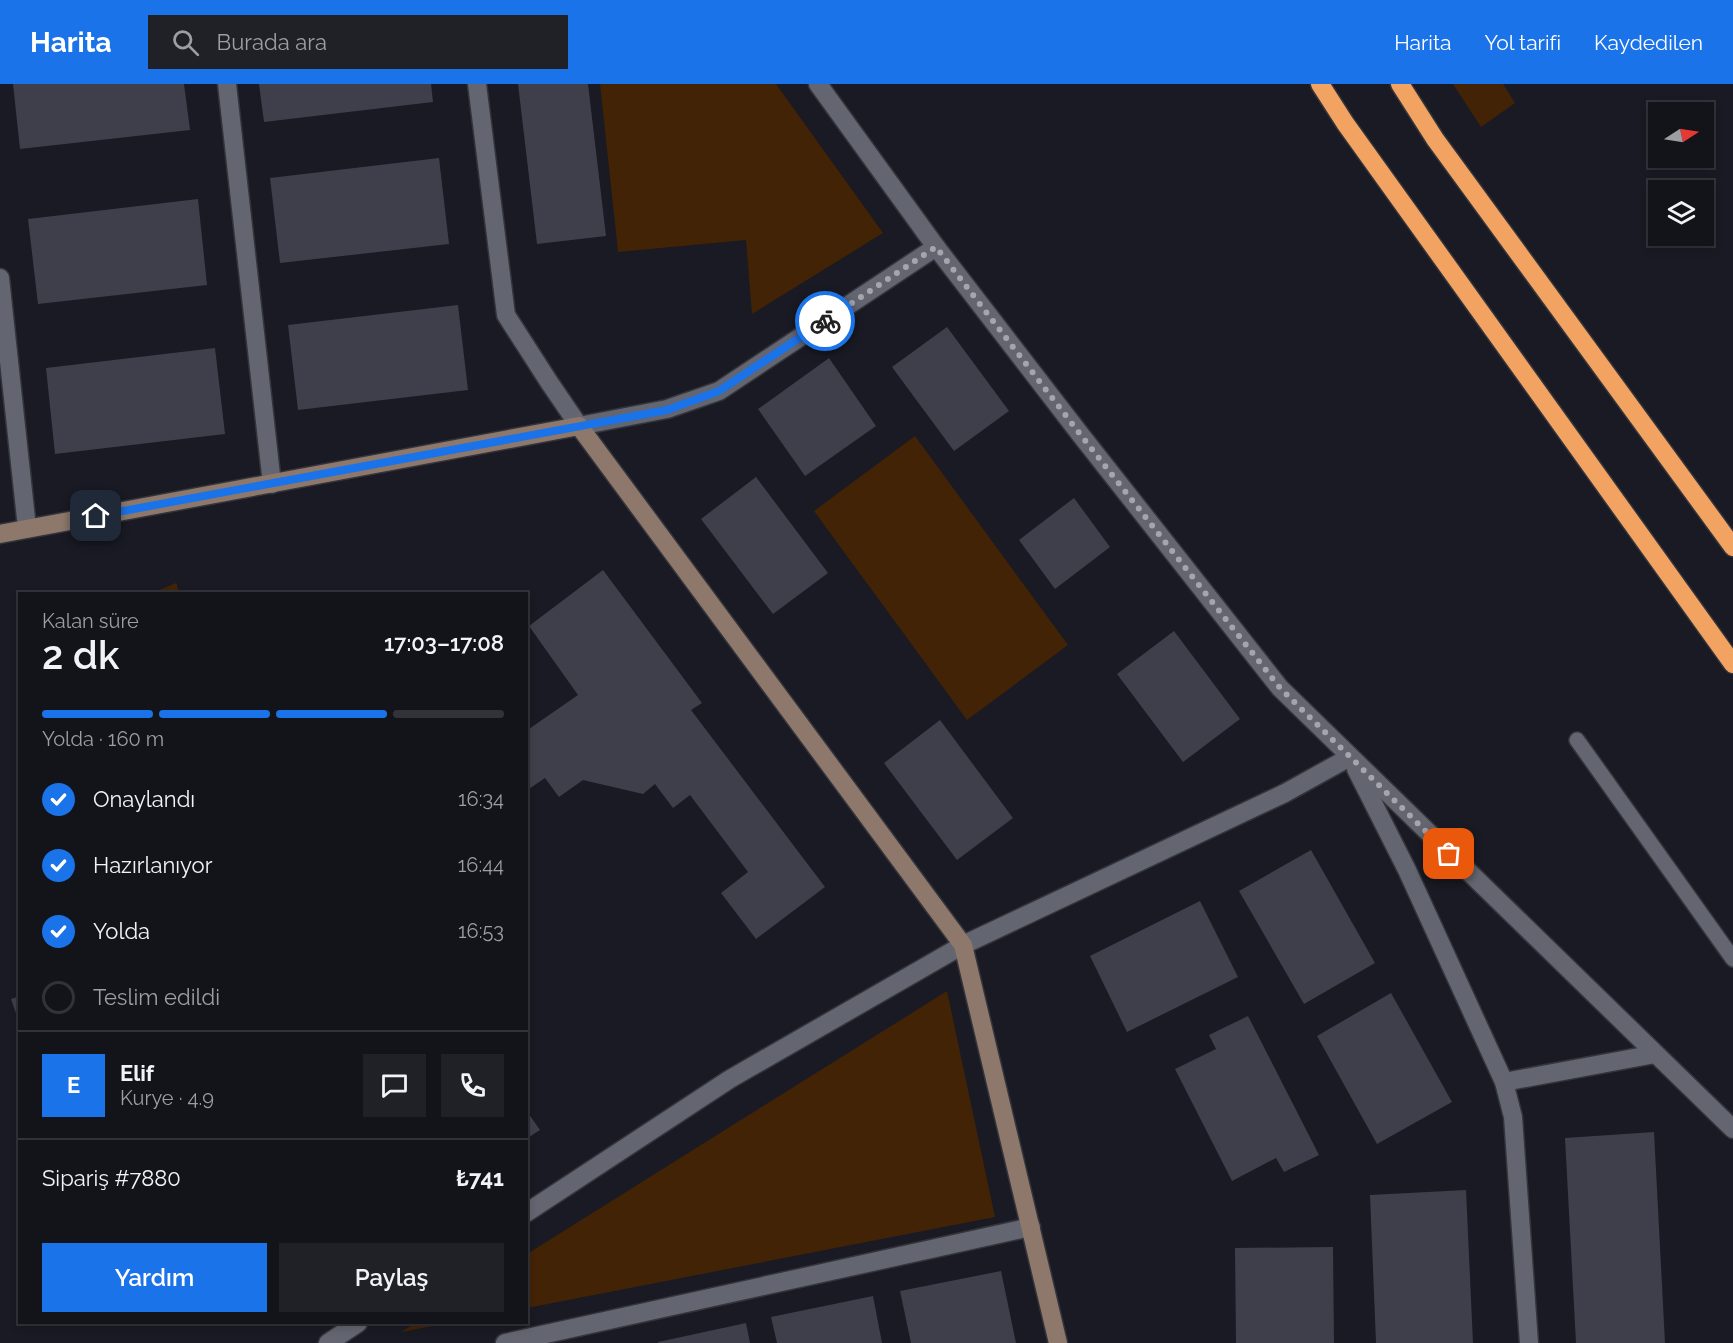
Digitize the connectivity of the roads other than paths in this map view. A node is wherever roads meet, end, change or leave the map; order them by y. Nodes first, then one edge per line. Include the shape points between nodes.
1 (227, 84) edge
2 (477, 84) edge
3 (818, 84) edge
4 (1320, 84) edge
5 (1400, 84) edge
6 (936, 247) junction
7 (0, 278) edge
8 (579, 426) junction
9 (272, 484) junction
10 (27, 528) junction
11 (0, 534) edge
12 (1733, 547) edge
13 (1733, 663) edge
14 (1577, 740) dead end
15 (1350, 757) junction
16 (963, 945) junction
17 (1733, 959) edge
18 (1655, 1054) junction
19 (1504, 1082) junction
20 (1733, 1130) edge
21 (528, 1212) edge
22 (1031, 1227) junction
23 (356, 1324) edge
24 (328, 1343) edge
25 (505, 1343) edge
26 (1059, 1343) edge
27 (1529, 1343) edge

1 - 9 street
2 - 8 street via 506,315
3 - 6 street
4 - 13 highway
5 - 12 highway via 1435,139
6 - 8 street via 719,391 667,410
6 - 15 street via 1280,688
7 - 10 street
8 - 9 street
8 - 16 street
9 - 10 street
10 - 11 street
14 - 17 lane
15 - 16 street via 1285,793
15 - 18 street
15 - 19 street via 1407,870
16 - 21 street via 730,1079
16 - 22 street
18 - 19 street
18 - 20 street
19 - 27 street via 1513,1117
22 - 25 street
22 - 26 street
23 - 24 street

